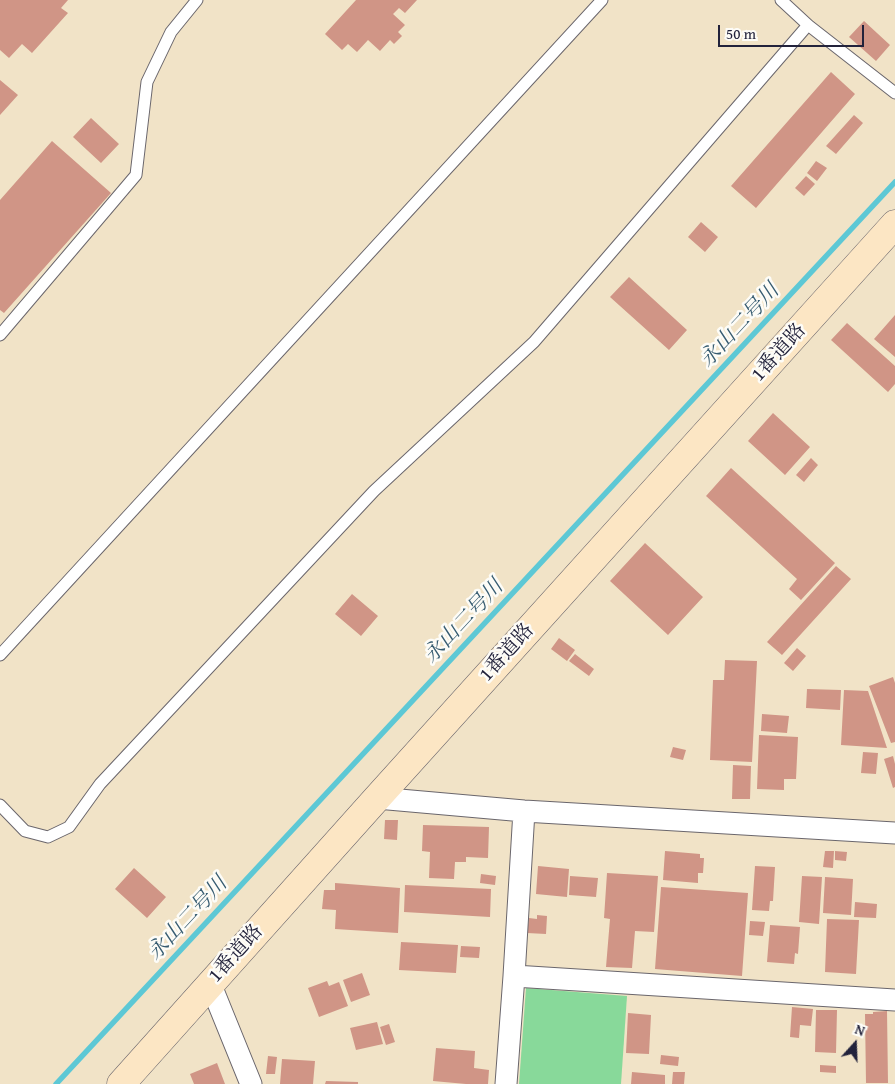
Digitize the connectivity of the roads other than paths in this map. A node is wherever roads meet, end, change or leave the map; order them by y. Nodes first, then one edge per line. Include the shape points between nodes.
1 (197, 0) edge
2 (602, 0) edge
3 (781, 0) edge
4 (808, 25) junction
5 (895, 94) edge
6 (895, 224) edge
7 (0, 335) edge
8 (0, 655) edge
9 (377, 798) junction
10 (0, 806) edge
11 (524, 811) junction
12 (895, 834) edge
13 (514, 976) junction
14 (210, 983) junction
15 (895, 1000) edge
16 (121, 1084) edge
17 (251, 1084) edge
18 (506, 1084) edge

1 - 7 lane via 171,32 147,82 136,176
2 - 8 lane
3 - 4 lane
4 - 5 lane
4 - 10 lane via 534,342 374,491 100,784 68,827 48,837 25,832
6 - 9 street, 1番道路
9 - 11 street
9 - 14 street, 1番道路
11 - 12 street
11 - 13 street
13 - 15 street
13 - 18 street
14 - 16 street, 1番道路
14 - 17 street

